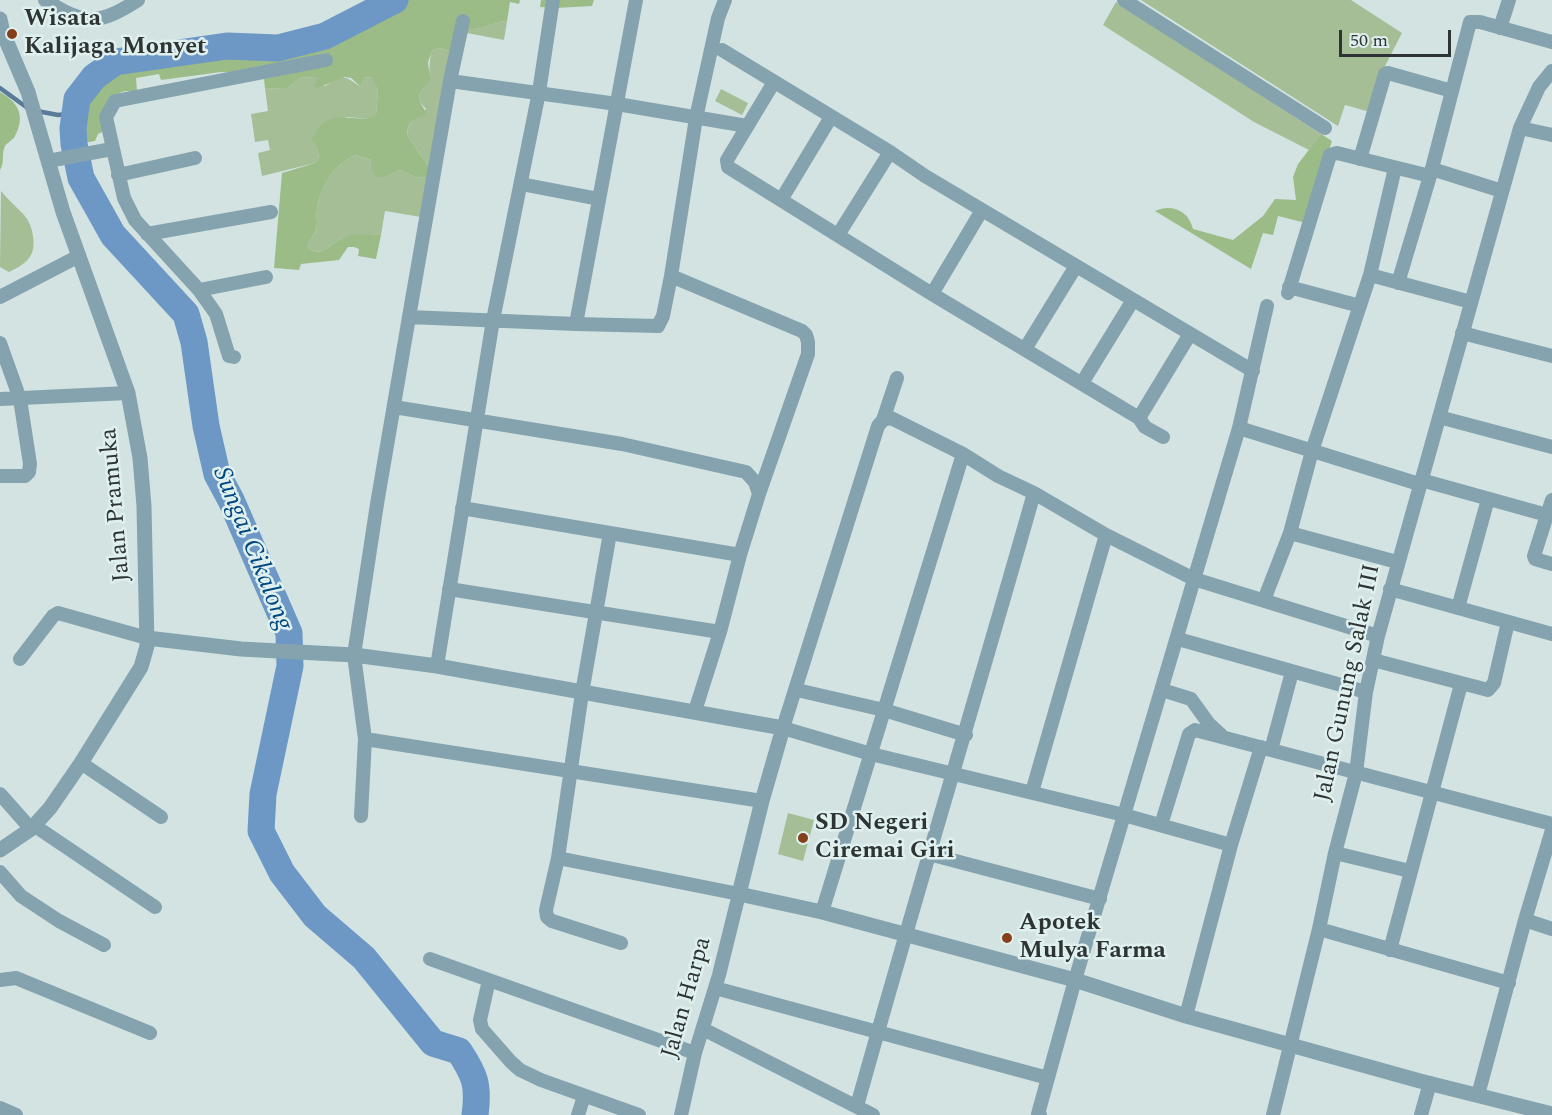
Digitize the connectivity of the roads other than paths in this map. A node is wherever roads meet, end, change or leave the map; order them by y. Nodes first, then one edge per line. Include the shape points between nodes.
1 (45, 0) edge
2 (138, 0) edge
3 (553, 0) edge
4 (636, 0) edge
5 (725, 0) edge
6 (1124, 0) edge
7 (1509, 0) edge
8 (0, 19) edge
9 (463, 21) dead end
10 (1500, 28) junction
11 (1552, 42) edge
12 (722, 50) dead end
13 (326, 60) dead end
14 (1552, 71) edge
15 (450, 81) junction
16 (774, 82) junction
17 (1452, 91) junction
18 (539, 92) junction
19 (617, 104) junction
20 (831, 117) junction
21 (696, 118) junction
22 (747, 126) junction
23 (1325, 128) dead end
24 (1520, 128) junction
25 (1552, 135) edge
26 (112, 149) junction
27 (890, 152) junction
28 (195, 158) dead end
29 (1360, 159) junction
30 (53, 160) junction
31 (1395, 168) junction
32 (1431, 172) junction
33 (118, 175) junction
34 (521, 184) junction
35 (1502, 191) junction
36 (599, 199) junction
37 (781, 200) junction
38 (982, 210) junction
39 (271, 212) dead end
40 (147, 234) junction
41 (838, 236) junction
42 (79, 256) junction
43 (1076, 266) junction
44 (1370, 275) junction
45 (671, 276) junction
46 (266, 277) dead end
47 (1398, 283) junction
48 (199, 290) junction
49 (932, 294) junction
50 (0, 297) edge
51 (1133, 300) junction
52 (1471, 302) junction
53 (1268, 306) dead end
54 (1360, 306) junction
55 (409, 317) junction
56 (493, 320) junction
57 (576, 324) junction
58 (1462, 333) junction
59 (1190, 334) junction
60 (0, 343) edge
61 (1024, 349) junction
62 (1552, 356) edge
63 (234, 357) dead end
64 (1253, 371) junction
65 (897, 378) dead end
66 (1082, 383) junction
67 (128, 393) junction
68 (0, 399) edge
69 (21, 399) junction
70 (394, 407) junction
71 (1439, 417) junction
72 (1139, 418) junction
73 (478, 420) junction
74 (883, 420) junction
75 (1239, 428) junction
76 (1163, 437) dead end
77 (1552, 447) edge
78 (1312, 451) junction
79 (963, 454) junction
80 (0, 476) edge
81 (1420, 482) junction
82 (759, 494) junction
83 (1034, 494) junction
84 (1488, 499) junction
85 (1552, 500) edge
86 (462, 508) junction
87 (1547, 515) junction
88 (610, 533) junction
89 (1290, 533) junction
90 (1106, 535) junction
91 (740, 555) junction
92 (1397, 562) junction
93 (1552, 564) edge
94 (1194, 579) junction
95 (449, 589) junction
96 (1389, 589) junction
97 (1264, 600) junction
98 (1458, 608) junction
99 (597, 613) junction
100 (1508, 622) junction
101 (720, 632) junction
102 (1552, 634) edge
103 (1378, 636) junction
104 (147, 638) junction
105 (1178, 639) junction
106 (354, 655) junction
107 (20, 658) dead end
108 (1373, 660) junction
109 (437, 666) junction
110 (1292, 672) junction
111 (1461, 684) junction
112 (797, 690) junction
113 (1162, 690) junction
114 (1366, 692) junction
115 (582, 693) junction
116 (884, 710) junction
117 (695, 711) junction
118 (783, 728) junction
119 (966, 735) junction
120 (1222, 736) junction
121 (365, 739) junction
122 (1266, 748) junction
123 (871, 754) junction
124 (81, 763) junction
125 (570, 772) junction
126 (954, 773) junction
127 (1356, 773) junction
128 (1032, 792) junction
129 (1433, 792) junction
130 (0, 794) edge
131 (762, 801) junction
132 (1124, 815) junction
133 (361, 816) dead end
134 (161, 817) dead end
135 (1552, 824) edge
136 (1161, 825) junction
137 (33, 828) junction
138 (1552, 830) edge
139 (1232, 845) junction
140 (0, 850) edge
141 (1335, 853) junction
142 (929, 854) junction
143 (558, 858) junction
144 (1410, 871) junction
145 (0, 872) edge
146 (739, 894) junction
147 (1101, 898) junction
148 (155, 907) dead end
149 (822, 912) junction
150 (1525, 920) junction
151 (1319, 929) junction
152 (1552, 929) edge
153 (904, 934) junction
154 (621, 943) dead end
155 (104, 945) dead end
156 (1390, 950) junction
157 (430, 959) dead end
158 (0, 980) edge
159 (1075, 980) junction
160 (489, 981) junction
161 (1509, 982) junction
162 (715, 988) junction
163 (1186, 1016) junction
164 (703, 1029) junction
165 (877, 1032) junction
166 (150, 1033) dead end
167 (1290, 1044) junction
168 (695, 1053) junction
169 (1048, 1078) junction
170 (1430, 1083) junction
171 (1478, 1095) junction
172 (584, 1096) junction
173 (857, 1106) junction
174 (0, 1108) edge
175 (682, 1114) edge
176 (1552, 1114) edge
177 (16, 1115) edge
178 (578, 1115) edge
179 (639, 1115) edge
180 (873, 1115) edge
181 (1038, 1115) edge
182 (1273, 1115) edge
183 (1421, 1115) edge

1 - 2 street via 68,14 90,20
3 - 18 street
4 - 19 street
5 - 21 street
6 - 23 street
7 - 10 street
8 - 30 street, Jalan Pramuka
9 - 15 street
10 - 11 street
10 - 17 street via 1470,22
12 - 16 street
13 - 26 street via 115,101 106,117
14 - 24 street, Jalan Gunung Salak III via 1539,87
15 - 18 street
15 - 55 street
16 - 20 street
16 - 22 street
17 - 29 street via 1386,73
17 - 32 street
18 - 19 street
18 - 34 street
19 - 21 street
19 - 36 street
20 - 27 street
20 - 37 street
21 - 22 street
21 - 45 street
22 - 37 street via 726,165
24 - 25 street
24 - 35 street, Jalan Gunung Salak III
26 - 30 street
26 - 33 street
27 - 38 street
27 - 41 street
28 - 33 street
29 - 31 street
29 - 54 street via 1330,155 1288,290
30 - 42 street, Jalan Pramuka
31 - 32 street
31 - 44 street
32 - 35 street
32 - 47 street
33 - 40 street via 135,220
34 - 36 street
34 - 56 street
35 - 52 street, Jalan Gunung Salak III
36 - 57 street
37 - 41 street
38 - 43 street
38 - 49 street
39 - 40 street
40 - 48 street
41 - 49 street
42 - 50 street
42 - 67 street, Jalan Pramuka
43 - 51 street
43 - 61 street
44 - 47 street
44 - 54 street
45 - 57 street via 658,326
45 - 82 street via 806,335 808,354
46 - 48 street
47 - 52 street
48 - 63 street via 216,314 229,356
49 - 61 street
51 - 59 street
51 - 66 street
52 - 58 street, Jalan Gunung Salak III
53 - 64 street
54 - 78 street
55 - 56 street
55 - 70 street
56 - 57 street
56 - 73 street
58 - 62 street
58 - 71 street, Jalan Gunung Salak III
59 - 64 street
59 - 72 street
60 - 69 street
61 - 66 street
64 - 75 street
65 - 74 street
66 - 72 street
67 - 69 street
67 - 104 street, Jalan Pramuka via 144,506
68 - 69 street
69 - 80 street via 29,472 21,477
70 - 73 street
70 - 106 street
71 - 77 street
71 - 81 street, Jalan Gunung Salak III
72 - 76 street via 1145,427
73 - 82 street via 622,444 746,472
73 - 86 street
74 - 79 street via 891,418
74 - 112 street
75 - 78 street
75 - 94 street
78 - 81 street
78 - 89 street
79 - 83 street
79 - 116 street
81 - 84 street
81 - 92 street, Jalan Gunung Salak III
82 - 91 street
83 - 90 street
83 - 119 street
84 - 87 street
84 - 98 street
85 - 87 street
86 - 88 street
86 - 95 street
87 - 93 street via 1534,556
88 - 91 street
88 - 99 street
89 - 92 street
89 - 97 street
90 - 94 street
90 - 128 street
91 - 101 street
92 - 96 street, Jalan Gunung Salak III
94 - 97 street
94 - 105 street
95 - 99 street
95 - 109 street
96 - 98 street
96 - 103 street, Jalan Gunung Salak III
97 - 103 street
98 - 100 street
99 - 101 street
99 - 115 street
100 - 102 street
100 - 111 street via 1491,688 1484,691
101 - 117 street
103 - 108 street, Jalan Gunung Salak III
104 - 106 street via 241,649
104 - 107 street via 58,613
104 - 124 street, Jalan Pramuka via 141,667
105 - 110 street
105 - 113 street
106 - 109 street
106 - 121 street
108 - 111 street
108 - 114 street, Jalan Gunung Salak III
109 - 115 street
110 - 114 street
110 - 122 street
111 - 129 street
112 - 116 street
112 - 118 street
113 - 120 street via 1191,699
113 - 132 street
114 - 127 street, Jalan Gunung Salak III
115 - 117 street
115 - 125 street
116 - 119 street
116 - 123 street
117 - 118 street
118 - 123 street
118 - 131 street
119 - 126 street
120 - 122 street
120 - 136 street via 1195,730 1190,734
121 - 125 street
121 - 133 street
122 - 127 street
122 - 139 street
123 - 126 street
123 - 149 street
124 - 134 street
124 - 137 street, Jalan Pramuka
125 - 131 street
125 - 143 street
126 - 128 street
126 - 142 street
127 - 129 street
127 - 141 street, Jalan Gunung Salak III
128 - 132 street
129 - 135 street
129 - 144 street
130 - 137 street
131 - 146 street
132 - 136 street
132 - 147 street
136 - 139 street
137 - 140 street, Jalan Pramuka
137 - 148 street
138 - 150 street
139 - 163 street
141 - 144 street
141 - 151 street, Jalan Gunung Salak III
142 - 147 street
142 - 153 street
143 - 146 street
143 - 154 street via 547,917
144 - 156 street
145 - 155 street via 21,896
146 - 149 street
146 - 162 street, Jalan Harpa
147 - 159 street
149 - 153 street
150 - 152 street
150 - 161 street
151 - 156 street
151 - 167 street, Jalan Gunung Salak III
153 - 159 street
153 - 165 street
156 - 161 street
157 - 160 street
158 - 166 street via 16,978
159 - 163 street
159 - 169 street
160 - 168 street
160 - 172 street via 480,1020 482,1029 520,1070
161 - 171 street
162 - 164 street, Jalan Harpa
162 - 165 street
163 - 167 street
164 - 168 street, Jalan Harpa
164 - 173 street
165 - 169 street
165 - 173 street
167 - 170 street
167 - 182 street, Jalan Gunung Salak III
168 - 175 street, Jalan Harpa
169 - 181 street
170 - 171 street
170 - 183 street
171 - 176 street
172 - 178 street
172 - 179 street
173 - 180 street
174 - 177 street

